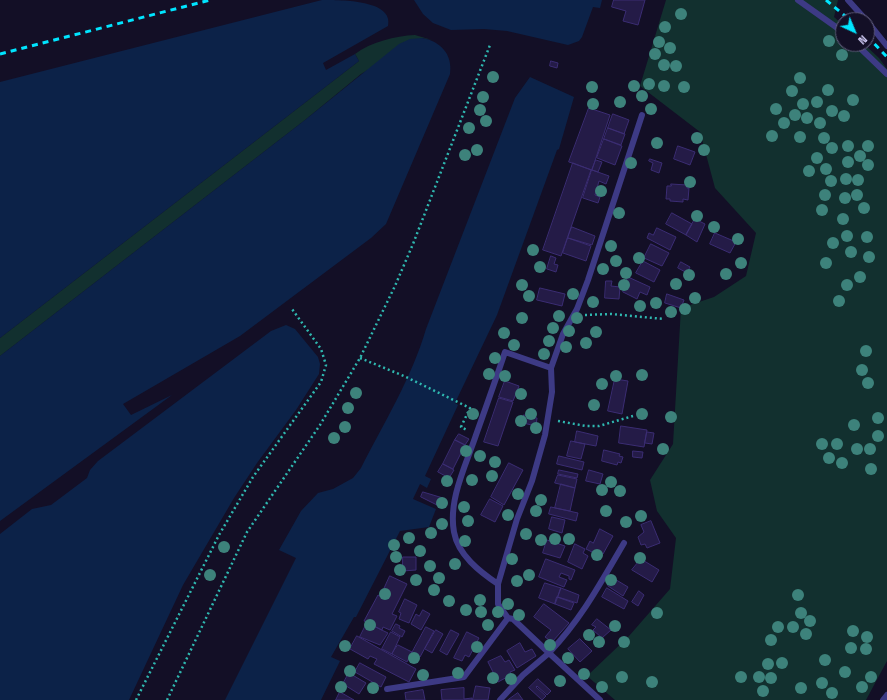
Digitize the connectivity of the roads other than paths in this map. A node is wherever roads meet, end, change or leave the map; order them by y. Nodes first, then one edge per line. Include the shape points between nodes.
1 (798, 0) edge
2 (848, 0) edge
3 (859, 12) edge
4 (835, 26) edge
5 (875, 30) edge
6 (887, 46) edge
7 (864, 52) edge
8 (887, 74) edge
9 (642, 115) dead end
10 (551, 368) junction
11 (624, 543) dead end
12 (498, 584) junction
13 (508, 618) junction
14 (549, 653) junction
15 (387, 689) dead end
16 (887, 695) edge
17 (500, 700) edge
18 (600, 700) edge
19 (883, 700) edge

1 - 4 lane
2 - 3 lane
5 - 6 lane
7 - 8 lane
9 - 10 lane via 608,221 574,315 563,334
10 - 12 lane via 552,392 545,435
10 - 12 lane via 505,352 460,480 453,512 454,533 462,551 479,572
11 - 14 lane via 587,607
12 - 13 lane via 498,604
13 - 14 lane via 513,619
13 - 15 lane via 464,677
14 - 17 lane via 523,675
14 - 18 lane
16 - 19 lane

